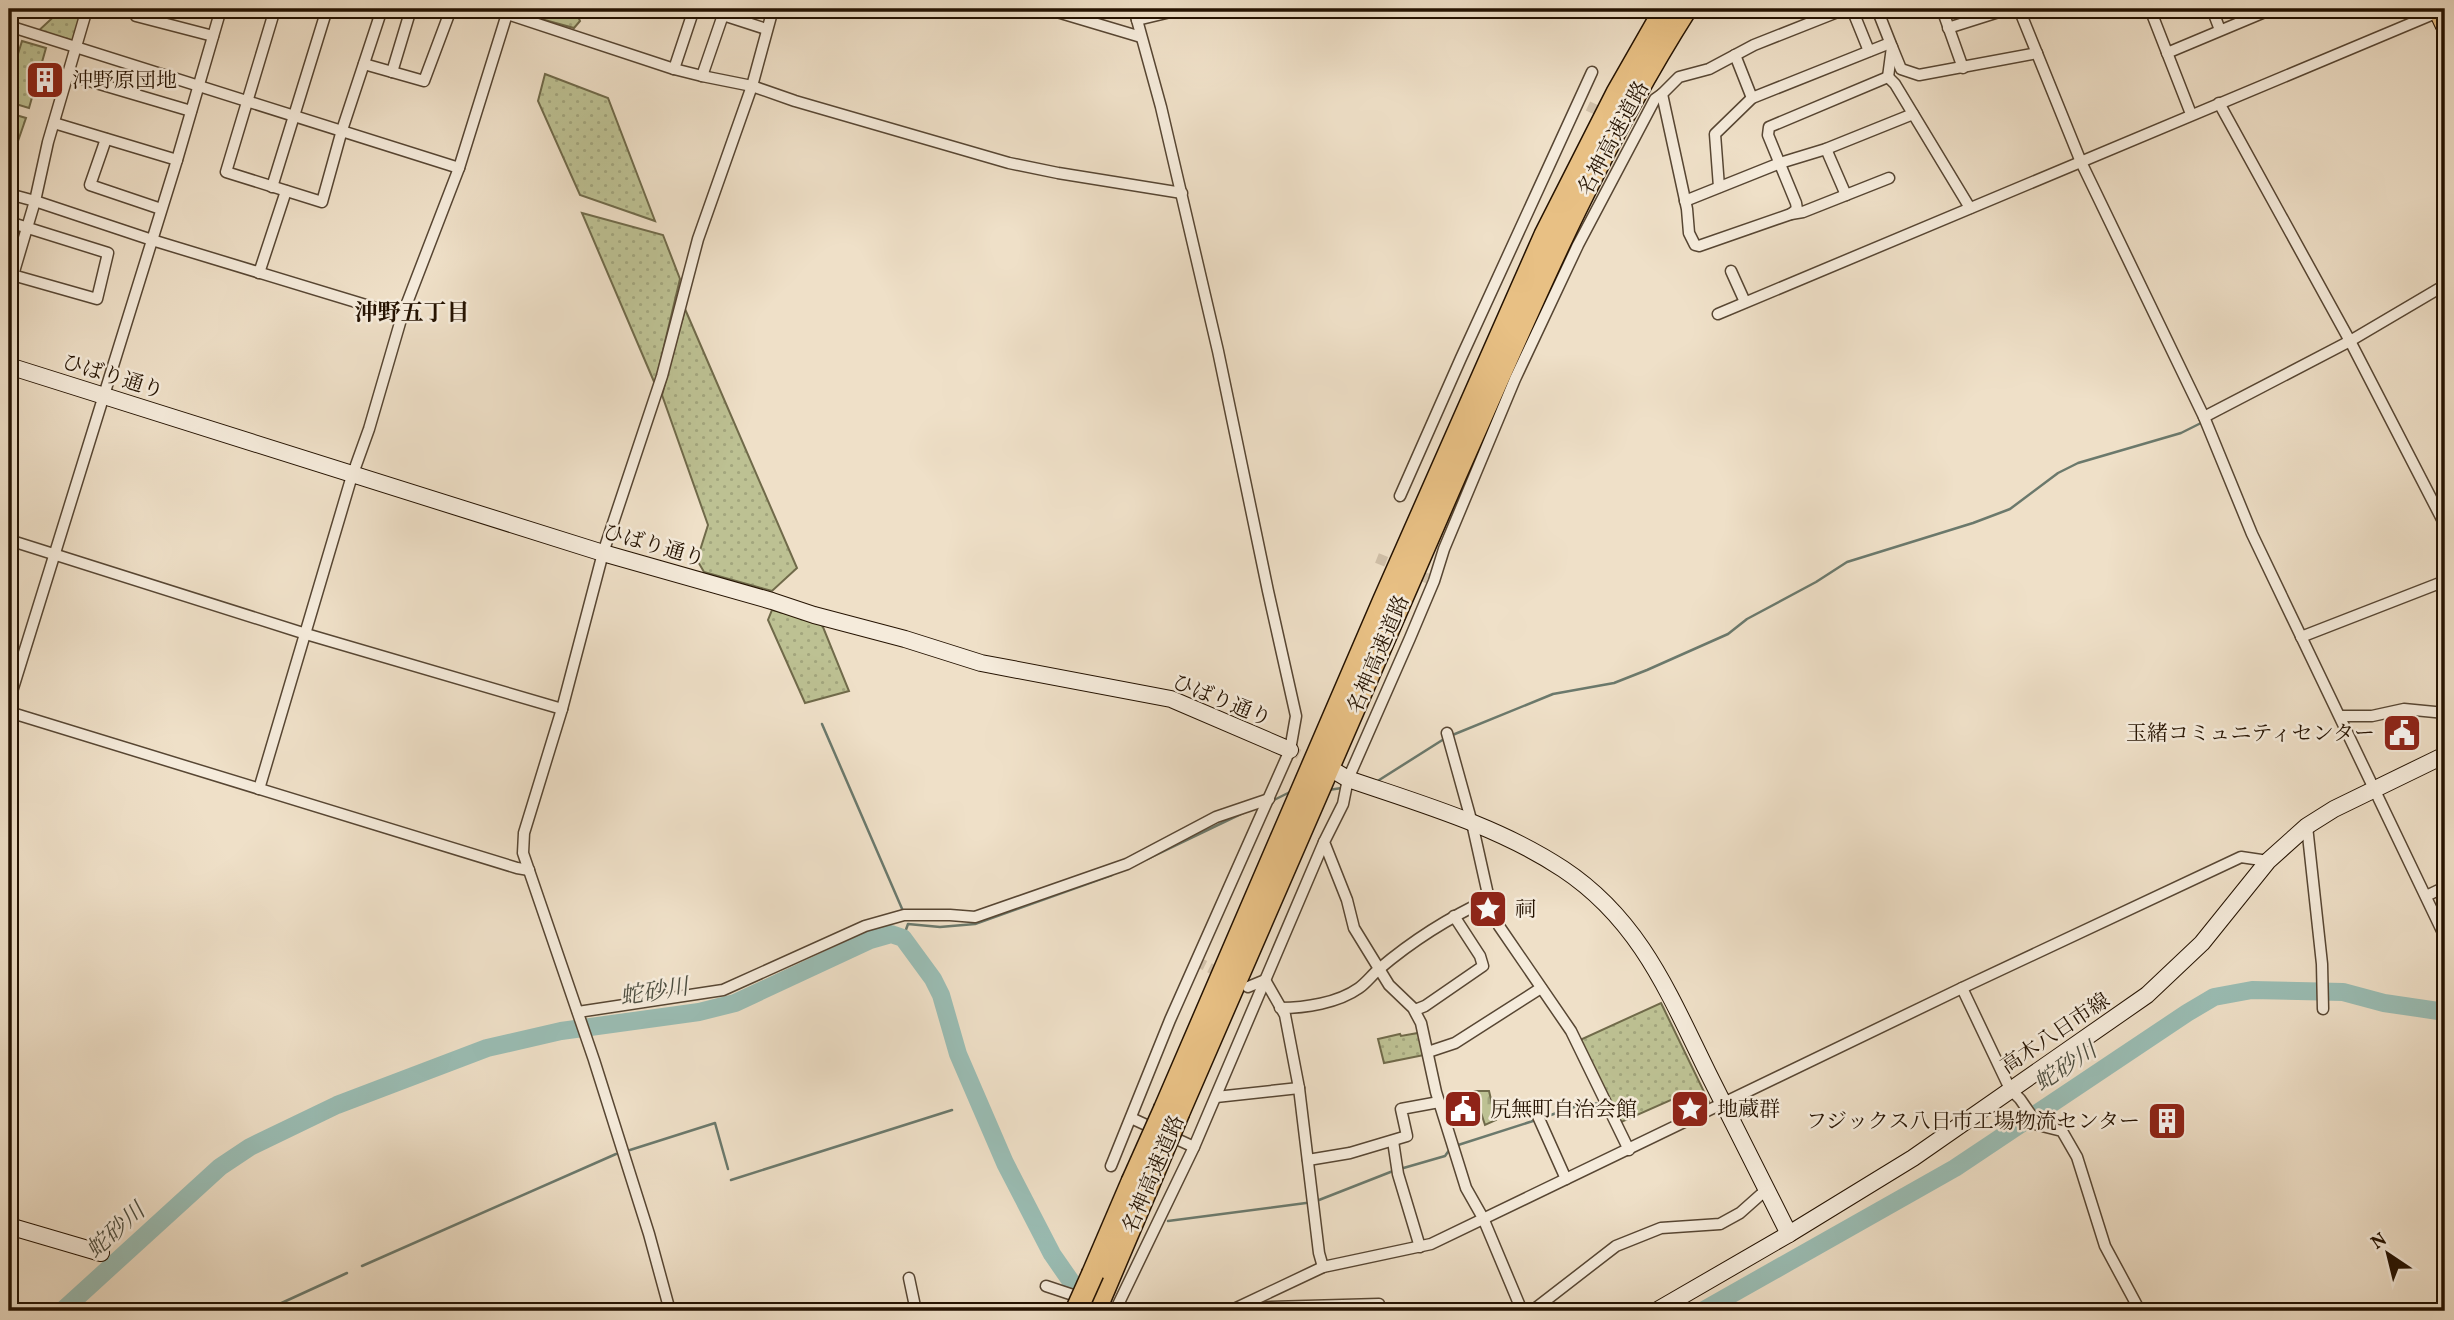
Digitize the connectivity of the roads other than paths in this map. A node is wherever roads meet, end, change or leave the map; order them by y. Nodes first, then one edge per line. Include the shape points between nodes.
1 (87, 9) edge
2 (138, 9) edge
3 (221, 9) edge
4 (275, 9) edge
5 (327, 9) edge
6 (361, 9) edge
7 (411, 9) edge
8 (451, 9) edge
9 (492, 9) edge
10 (694, 9) edge
11 (773, 9) edge
12 (1047, 9) edge
13 (1182, 9) edge
14 (1652, 9) edge
15 (1665, 9) edge
16 (1686, 9) edge
17 (1877, 9) edge
18 (1942, 9) edge
19 (2008, 9) edge
20 (2020, 9) edge
21 (2150, 9) edge
22 (2211, 9) edge
23 (2272, 9) edge
24 (1163, 11) edge
25 (1849, 11) edge
26 (381, 12) edge
27 (504, 12) edge
28 (1135, 14) edge
29 (2442, 14) edge
30 (9, 26) edge
31 (1948, 28) junction
32 (766, 29) junction
33 (2220, 30) junction
34 (213, 36) junction
35 (1141, 37) junction
36 (1891, 45) junction
37 (76, 47) junction
38 (1869, 51) junction
39 (2037, 53) junction
40 (2167, 53) junction
41 (1735, 55) junction
42 (364, 64) junction
43 (1963, 68) junction
44 (674, 69) junction
45 (392, 72) junction
46 (1592, 72) dead end
47 (69, 75) junction
48 (702, 76) junction
49 (1888, 77) junction
50 (198, 86) junction
51 (752, 86) junction
52 (1662, 94) junction
53 (1752, 98) junction
54 (247, 101) junction
55 (2219, 103) junction
56 (191, 111) junction
57 (1913, 114) junction
58 (2191, 114) junction
59 (294, 116) junction
60 (54, 123) junction
61 (342, 130) junction
62 (106, 139) junction
63 (1826, 149) junction
64 (177, 160) junction
65 (2081, 162) junction
66 (1780, 163) junction
67 (459, 168) junction
68 (1889, 177) dead end
69 (272, 187) junction
70 (1719, 187) junction
71 (286, 191) junction
72 (1182, 193) junction
73 (9, 194) edge
74 (1846, 195) junction
75 (35, 201) junction
76 (1685, 201) junction
77 (1970, 208) junction
78 (161, 209) junction
79 (1791, 214) junction
80 (9, 222) edge
81 (27, 228) junction
82 (1545, 235) junction
83 (152, 240) junction
84 (1731, 271) dead end
85 (260, 273) junction
86 (11, 274) edge
87 (2445, 285) edge
88 (1745, 302) junction
89 (1718, 314) dead end
90 (402, 316) junction
91 (2350, 341) junction
92 (9, 366) edge
93 (103, 395) junction
94 (2204, 417) junction
95 (352, 475) junction
96 (1400, 496) dead end
97 (2445, 525) edge
98 (9, 540) edge
99 (603, 552) junction
100 (55, 554) junction
101 (2445, 581) edge
102 (306, 634) junction
103 (2301, 637) junction
104 (9, 701) edge
105 (562, 709) junction
106 (9, 712) edge
107 (2445, 712) edge
108 (2340, 716) junction
109 (1447, 733) dead end
110 (1290, 750) junction
111 (2445, 755) edge
112 (1343, 776) junction
113 (2375, 788) junction
114 (259, 789) junction
115 (1269, 799) junction
116 (1472, 823) junction
117 (2307, 826) junction
118 (1324, 842) junction
119 (2268, 861) junction
120 (529, 870) junction
121 (2445, 887) edge
122 (2426, 896) junction
123 (1489, 899) junction
124 (1454, 916) junction
125 (2445, 937) edge
126 (1379, 969) junction
127 (1265, 980) junction
128 (1248, 986) dead end
129 (1541, 988) junction
130 (1962, 988) junction
131 (1280, 1008) junction
132 (577, 1009) junction
133 (2323, 1009) dead end
134 (1415, 1010) junction
135 (1428, 1052) junction
136 (1299, 1088) junction
137 (2015, 1094) junction
138 (1216, 1097) junction
139 (1439, 1102) junction
140 (1724, 1104) junction
141 (1172, 1110) junction
142 (1536, 1112) dead end
143 (1131, 1118) junction
144 (1393, 1141) junction
145 (1194, 1147) junction
146 (1629, 1150) junction
147 (1308, 1160) junction
148 (1111, 1166) dead end
149 (1566, 1180) junction
150 (1767, 1189) junction
151 (1483, 1218) junction
152 (9, 1226) edge
153 (1789, 1234) junction
154 (1420, 1247) junction
155 (101, 1253) dead end
156 (1323, 1267) junction
157 (909, 1278) dead end
158 (1099, 1281) junction
159 (1046, 1286) dead end
160 (1379, 1304) dead end
161 (1233, 1310) edge
162 (670, 1311) edge
163 (916, 1311) edge
164 (1076, 1311) edge
165 (1085, 1311) edge
166 (1095, 1311) edge
167 (1115, 1311) edge
168 (1521, 1311) edge
169 (1532, 1311) edge
170 (1656, 1311) edge
171 (2140, 1311) edge

1 - 37 street
2 - 34 street via 136,16
3 - 34 street
4 - 54 street
5 - 59 street
6 - 26 street
7 - 45 street
8 - 45 street via 424,81
9 - 27 street
10 - 44 street
11 - 32 street
12 - 35 street
13 - 24 street
14 - 82 highway
15 - 82 highway, 名神高速道路 via 1616,93
16 - 141 highway, 名神高速道路 via 1605,149 1559,243
17 - 36 street
18 - 31 street
19 - 31 street
20 - 39 street
21 - 40 street
22 - 33 street
23 - 33 street
24 - 28 street
25 - 38 street
25 - 41 street
26 - 42 street
27 - 44 street
27 - 67 street
28 - 35 street
29 - 55 street
30 - 37 street
31 - 43 street
32 - 48 street via 723,15
32 - 51 street
33 - 40 street
34 - 50 street
35 - 72 street
36 - 38 street
36 - 43 street via 1906,72 1919,75
36 - 49 street
37 - 47 street
37 - 50 street
38 - 53 street
39 - 43 street
39 - 65 street
40 - 58 street
41 - 52 street via 1710,69 1679,77
41 - 53 street
42 - 45 street
42 - 61 street
44 - 48 street
46 - 96 street via 1583,104 1466,345
47 - 56 street
47 - 60 street
48 - 51 street
49 - 57 street
49 - 66 street via 1769,127
50 - 54 street
50 - 56 street
51 - 72 street via 1009,163
51 - 99 street via 698,239 662,376
52 - 76 street
52 - 112 street via 1634,128 1578,244 1515,379 1415,627
53 - 70 street via 1715,134
54 - 59 street
54 - 69 street via 226,172
55 - 58 street
55 - 91 street
56 - 64 street
57 - 63 street
57 - 77 street
58 - 65 street
59 - 61 street
59 - 69 street
60 - 62 street
60 - 75 street
61 - 67 street
61 - 71 street via 322,202
62 - 64 street
62 - 78 street via 90,185
63 - 66 street
63 - 74 street
64 - 78 street
65 - 77 street
65 - 94 street
66 - 70 street
66 - 79 street via 1796,203
67 - 90 street
68 - 74 street
69 - 71 street
70 - 76 street
71 - 85 street
72 - 110 street via 1296,716
73 - 75 street
74 - 79 street
75 - 81 street
75 - 83 street
76 - 79 street via 1690,239 1699,246
77 - 88 street
78 - 83 street
80 - 81 street
81 - 86 street
81 - 86 street via 108,253 97,299
82 - 141 highway, 名神高速道路 via 1382,602
83 - 85 street
83 - 93 street
84 - 88 street
85 - 90 street
87 - 91 street
88 - 89 street
90 - 95 street
91 - 94 street
91 - 97 street
92 - 93 street, ひばり通り
93 - 95 street, ひばり通り
93 - 100 street
94 - 103 street
95 - 99 street, ひばり通り
95 - 102 street
98 - 100 street
99 - 105 street
99 - 110 street, ひばり通り via 981,663 1171,699
100 - 102 street
100 - 104 street
101 - 103 street
102 - 105 street
102 - 114 street
103 - 108 street
105 - 120 street via 524,834 523,853
106 - 114 street
107 - 108 street via 2404,709
108 - 113 street
109 - 116 street
110 - 115 street
111 - 113 street, 高木八日市線
112 - 116 street
112 - 118 street via 1343,804
113 - 117 street, 高木八日市線
113 - 122 street
114 - 120 street
115 - 132 street via 1216,817 1126,864 975,917 906,915 864,926 723,990
115 - 143 street
116 - 123 street
116 - 140 street via 1566,870 1620,918 1653,962
117 - 119 street, 高木八日市線
117 - 133 street
118 - 126 street via 1354,928
118 - 127 street
119 - 130 street via 2241,857
119 - 137 street, 高木八日市線 via 2202,943 2147,995
120 - 132 street
121 - 122 street
122 - 125 street
123 - 124 street
123 - 129 street via 1499,926
124 - 126 street
124 - 134 street via 1483,966
126 - 131 street via 1343,996 1302,1008
126 - 134 street
127 - 128 street
127 - 131 street
127 - 138 street
129 - 135 street via 1455,1044
129 - 146 street via 1572,1031
130 - 137 street
130 - 140 street
131 - 136 street
132 - 162 street
134 - 135 street
135 - 139 street
136 - 138 street
136 - 147 street
137 - 153 street, 高木八日市線
137 - 171 street via 2038,1125 2062,1131 2077,1157 2105,1246
138 - 145 street
139 - 144 street via 1401,1109 1407,1136
139 - 151 street via 1466,1188
140 - 146 street
140 - 150 street
141 - 158 highway, 名神高速道路, bridge
142 - 149 street
143 - 145 street
143 - 148 street
144 - 147 street
144 - 154 street
145 - 167 street
146 - 149 street
147 - 156 street
149 - 151 street
150 - 153 street
150 - 169 street via 1720,1224 1661,1228 1616,1246
151 - 154 street
151 - 168 street
152 - 155 street
153 - 170 street, 高木八日市線
154 - 156 street
156 - 161 street
157 - 163 street
158 - 164 highway, 名神高速道路, bridge
158 - 166 highway, 名神高速道路
159 - 165 street via 1073,1295
160 - 161 street

